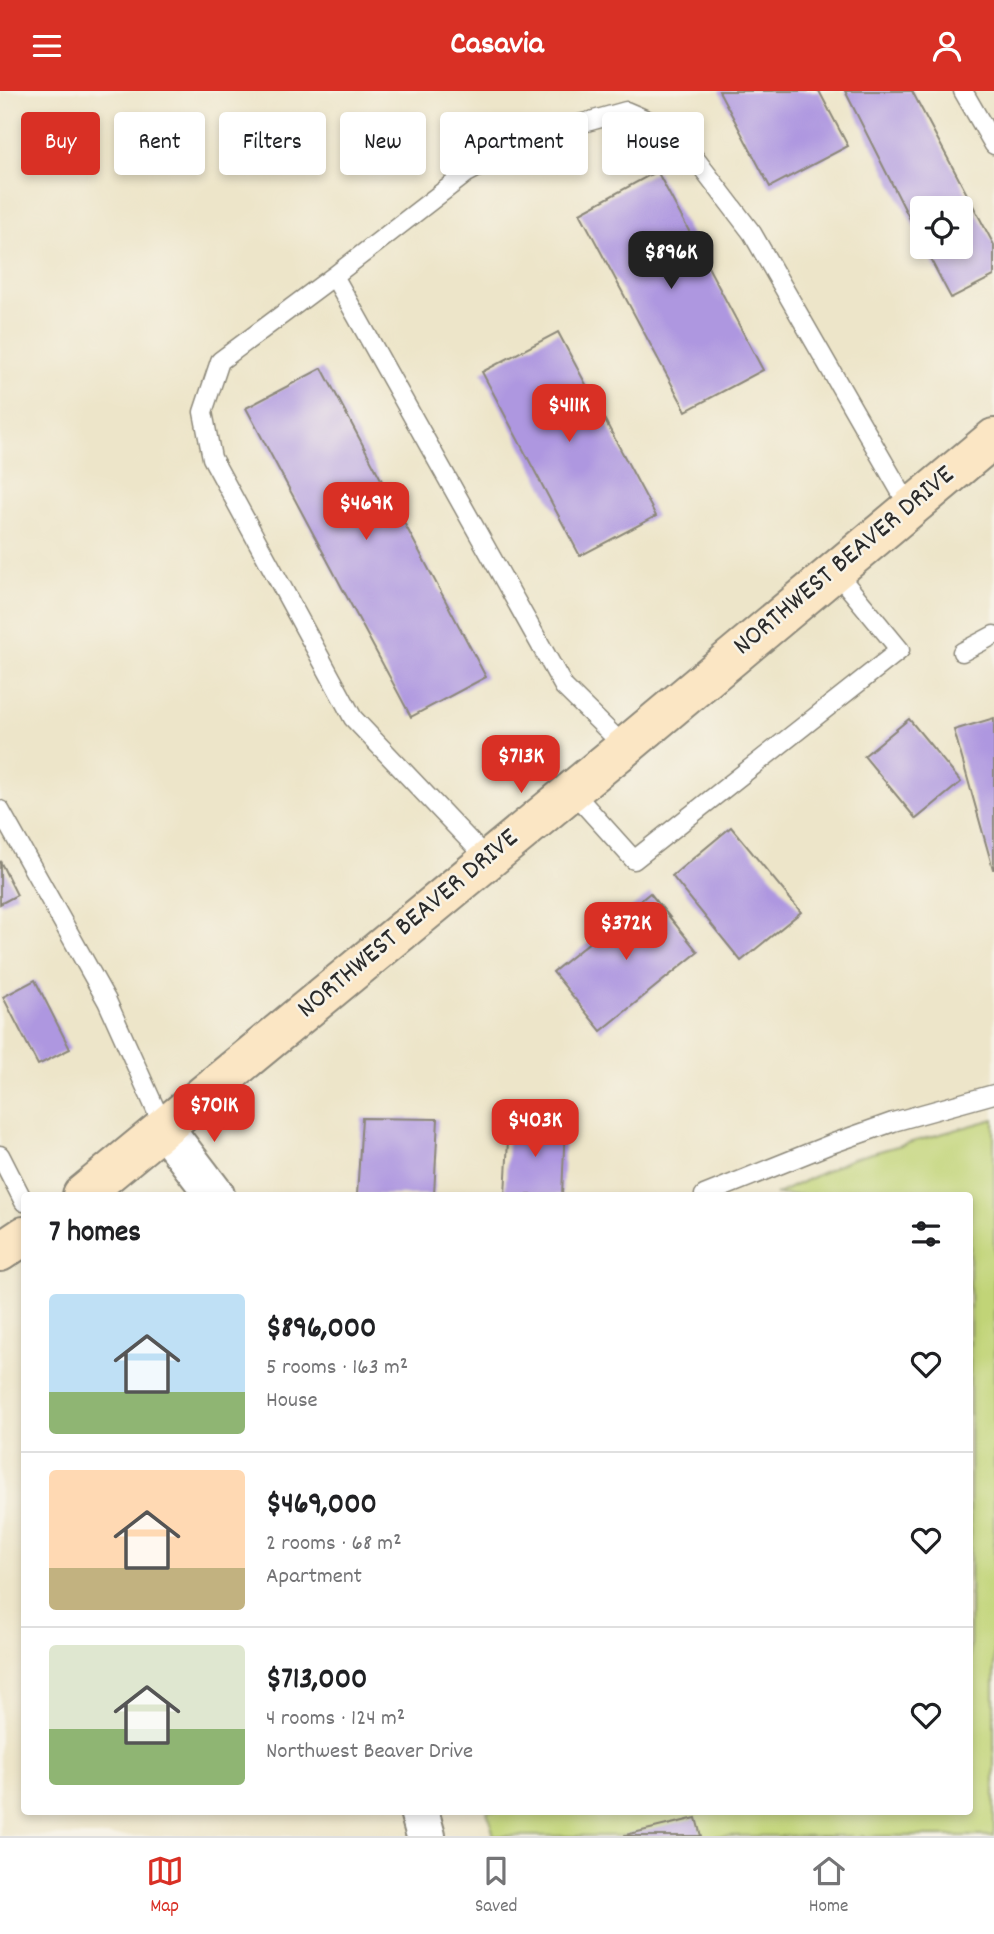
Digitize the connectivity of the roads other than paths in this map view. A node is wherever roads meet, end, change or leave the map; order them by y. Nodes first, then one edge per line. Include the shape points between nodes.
1 (963, 91) edge
2 (994, 145) edge
3 (334, 276) junction
4 (992, 443) edge
5 (910, 508) junction
6 (835, 571) junction
7 (994, 635) edge
8 (962, 652) dead end
9 (625, 747) junction
10 (572, 791) junction
11 (0, 810) edge
12 (488, 860) junction
13 (994, 1094) edge
14 (163, 1128) junction
15 (0, 1155) edge
16 (86, 1192) edge
17 (213, 1192) edge
18 (712, 1192) edge
19 (21, 1196) edge
20 (21, 1238) edge
21 (0, 1252) edge
22 (420, 1815) edge
23 (426, 1836) edge

1 - 2 lane
3 - 5 lane via 467,173 540,135 626,111 675,132 752,233
3 - 9 lane via 564,687
3 - 12 lane via 220,361 203,412 212,458 353,718
4 - 5 main road, NORTHWEST BEAVER DRIVE
5 - 6 main road, NORTHWEST BEAVER DRIVE
6 - 9 main road, NORTHWEST BEAVER DRIVE
6 - 10 lane via 900,650 634,860
7 - 8 lane
9 - 10 main road, NORTHWEST BEAVER DRIVE
10 - 12 main road, NORTHWEST BEAVER DRIVE
11 - 14 lane via 107,1001
12 - 14 main road, NORTHWEST BEAVER DRIVE
13 - 18 lane via 881,1127
14 - 16 main road, NORTHWEST BEAVER DRIVE
14 - 17 street
15 - 19 lane
20 - 21 main road
22 - 23 street

